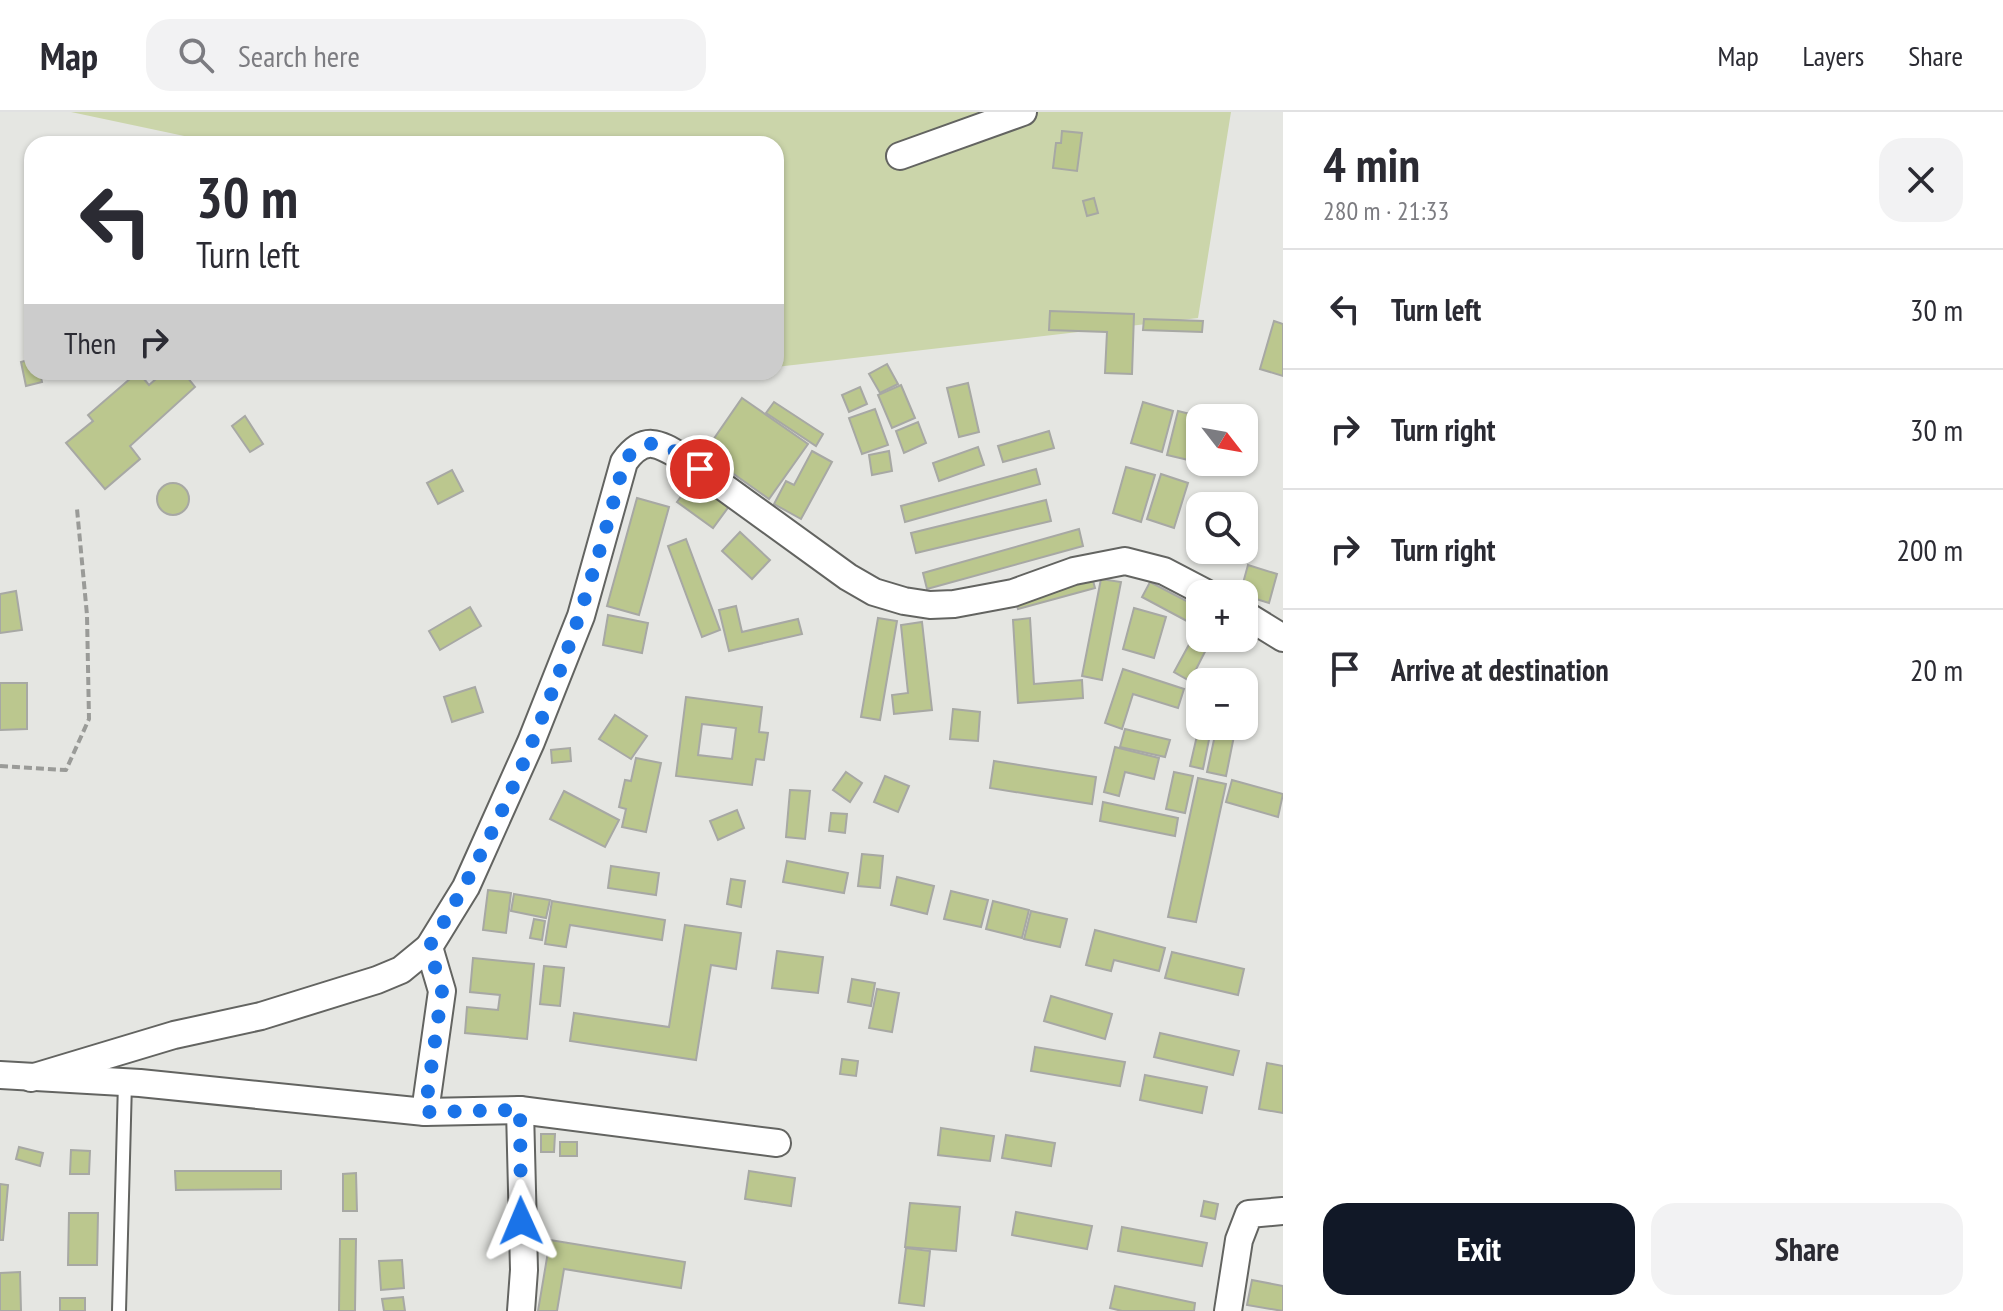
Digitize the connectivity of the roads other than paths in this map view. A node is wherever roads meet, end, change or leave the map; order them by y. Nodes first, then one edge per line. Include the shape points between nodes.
1 (1023, 112) edge
2 (900, 156) dead end
3 (1186, 582) edge
4 (1258, 623) edge
5 (1283, 638) edge
6 (429, 947) junction
7 (0, 1075) edge
8 (31, 1078) junction
9 (125, 1082) junction
10 (520, 1110) junction
11 (425, 1112) junction
12 (777, 1143) dead end
13 (1283, 1211) edge
14 (119, 1311) edge
15 (521, 1311) edge
16 (1228, 1311) edge

1 - 2 street
3 - 6 street via 1125,561 954,604 904,601 848,577 662,445 650,442 637,448 624,462 581,616 531,742 466,887
4 - 5 street
6 - 8 street via 401,970 377,980
6 - 11 street via 442,991
7 - 8 street
8 - 9 street
9 - 11 street
9 - 14 lane
10 - 11 street
10 - 12 street
10 - 15 street
13 - 16 street via 1249,1214 1239,1240

